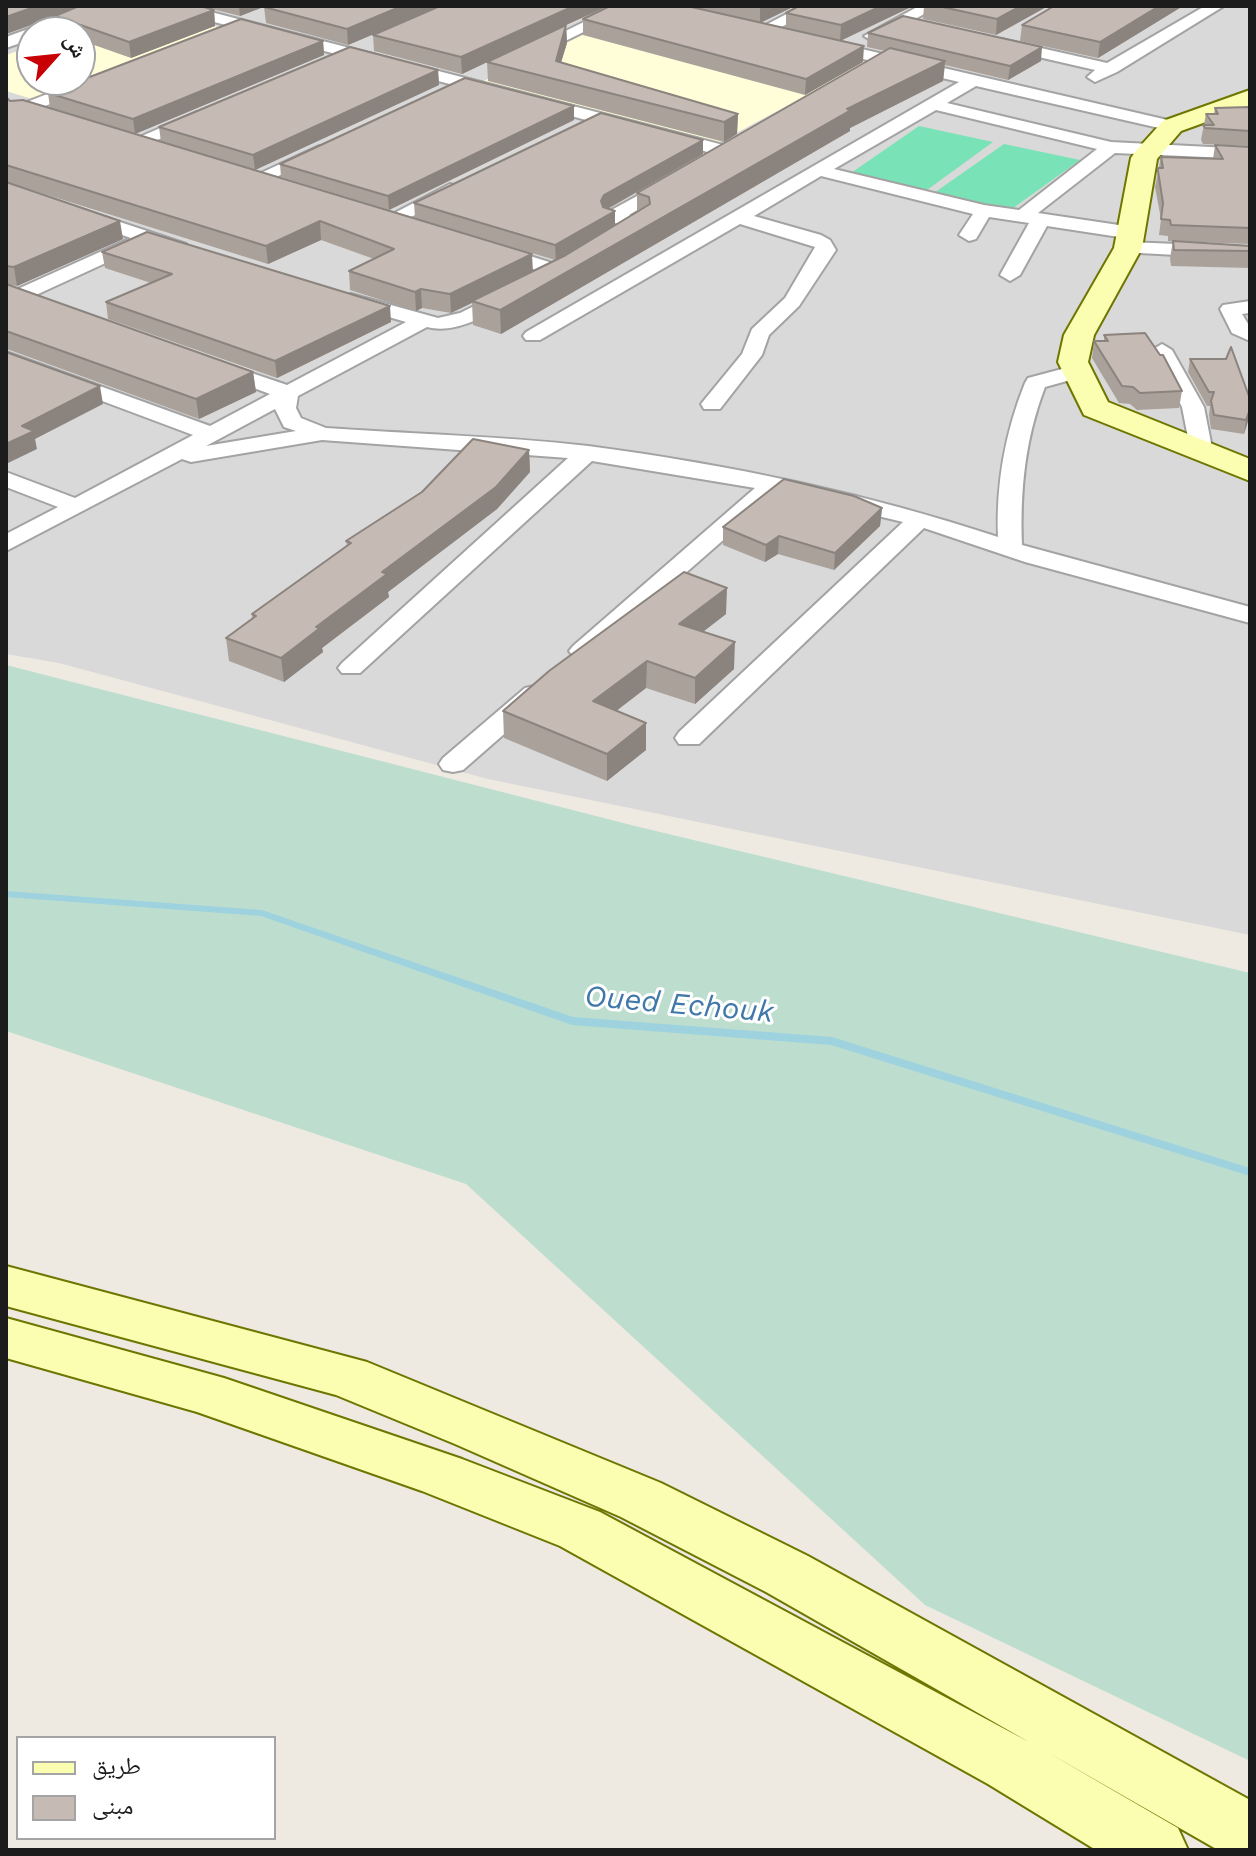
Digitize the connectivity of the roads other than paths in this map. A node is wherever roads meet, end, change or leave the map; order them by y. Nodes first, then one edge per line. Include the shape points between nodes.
1 (106, 6) edge
2 (170, 6) edge
3 (628, 6) edge
4 (814, 6) edge
5 (931, 6) edge
6 (1216, 6) edge
7 (263, 15) edge
8 (79, 16) edge
9 (902, 22) junction
10 (239, 25) junction
11 (930, 28) edge
12 (1025, 28) edge
13 (210, 36) edge
14 (378, 41) edge
15 (842, 50) junction
16 (350, 53) junction
17 (885, 60) junction
18 (322, 65) edge
19 (1111, 69) junction
20 (109, 75) edge
21 (858, 75) edge
22 (974, 80) junction
23 (467, 83) junction
24 (439, 96) edge
25 (1250, 97) edge
26 (1054, 99) junction
27 (936, 105) junction
28 (12, 109) edge
29 (208, 112) edge
30 (52, 117) edge
31 (599, 118) junction
32 (1172, 126) junction
33 (571, 131) edge
34 (342, 140) edge
35 (1111, 147) junction
36 (167, 151) edge
37 (1250, 154) edge
38 (1148, 157) junction
39 (818, 170) junction
40 (1250, 172) edge
41 (474, 179) edge
42 (288, 187) edge
43 (6, 190) edge
44 (984, 211) junction
45 (737, 217) junction
46 (1032, 218) junction
47 (418, 228) edge
48 (969, 235) dead end
49 (148, 238) junction
50 (1130, 240) junction
51 (475, 245) edge
52 (558, 247) edge
53 (598, 247) edge
54 (193, 252) edge
55 (1250, 253) edge
56 (531, 262) junction
57 (1010, 275) dead end
58 (12, 294) edge
59 (330, 294) edge
60 (48, 307) edge
61 (1250, 307) edge
62 (421, 322) junction
63 (1250, 335) edge
64 (533, 336) dead end
65 (1162, 350) dead end
66 (6, 358) edge
67 (198, 361) edge
68 (1077, 371) junction
69 (288, 393) junction
70 (712, 404) dead end
71 (211, 434) junction
72 (323, 434) junction
73 (587, 453) junction
74 (1202, 453) junction
75 (165, 459) junction
76 (1250, 471) edge
77 (6, 479) edge
78 (773, 484) junction
79 (76, 506) junction
80 (920, 519) junction
81 (6, 544) edge
82 (1010, 549) junction
83 (1250, 615) edge
84 (351, 668) dead end
85 (689, 738) dead end
86 (453, 764) dead end
87 (6, 1286) edge
88 (6, 1338) edge
89 (1250, 1834) edge
90 (1155, 1850) edge

1 - 8 street
2 - 10 street
3 - 23 street
4 - 15 street via 754,29
5 - 9 street
6 - 19 street
7 - 10 street
9 - 11 street
9 - 15 street
10 - 13 street
10 - 16 street
12 - 19 street via 992,42
14 - 16 street
15 - 17 street
16 - 18 street
16 - 23 street
17 - 21 street
17 - 22 street
19 - 26 street
20 - 28 street
22 - 26 street
22 - 27 street
23 - 24 street
23 - 31 street
25 - 32 street
26 - 32 street
27 - 35 street
27 - 39 street
28 - 30 street
29 - 36 street via 130,140
31 - 33 street
31 - 53 street via 732,147 607,221 639,224
32 - 38 street
34 - 42 street via 251,176
35 - 38 street
35 - 46 street
37 - 38 street
38 - 40 street
38 - 50 street
39 - 44 street
39 - 45 street
41 - 47 street via 383,217
43 - 49 street
44 - 46 street
44 - 48 street
45 - 64 street
45 - 70 street via 814,239 826,250 792,302 759,333 752,355
46 - 50 street
46 - 57 street
49 - 54 street
49 - 58 street
50 - 55 street
50 - 68 street via 1079,335 1073,362
51 - 56 street
52 - 56 street
56 - 62 street via 565,267 453,322
58 - 60 street
59 - 62 street
61 - 63 street via 1230,309 1239,329
62 - 69 street
65 - 74 street via 1193,407
66 - 71 street
67 - 69 street
68 - 74 street via 1095,408
68 - 82 street via 1036,383 1021,420 1007,495
69 - 71 street
69 - 72 street via 285,408 292,422
71 - 75 street
72 - 73 street
72 - 75 street
73 - 78 street
73 - 84 street
74 - 76 street
75 - 79 street
77 - 79 street
78 - 80 street
78 - 86 street
79 - 81 street
80 - 82 street
80 - 85 street
82 - 83 street
87 - 89 street via 348,1377 641,1500 787,1574
88 - 90 street via 205,1393 580,1529 1010,1764

